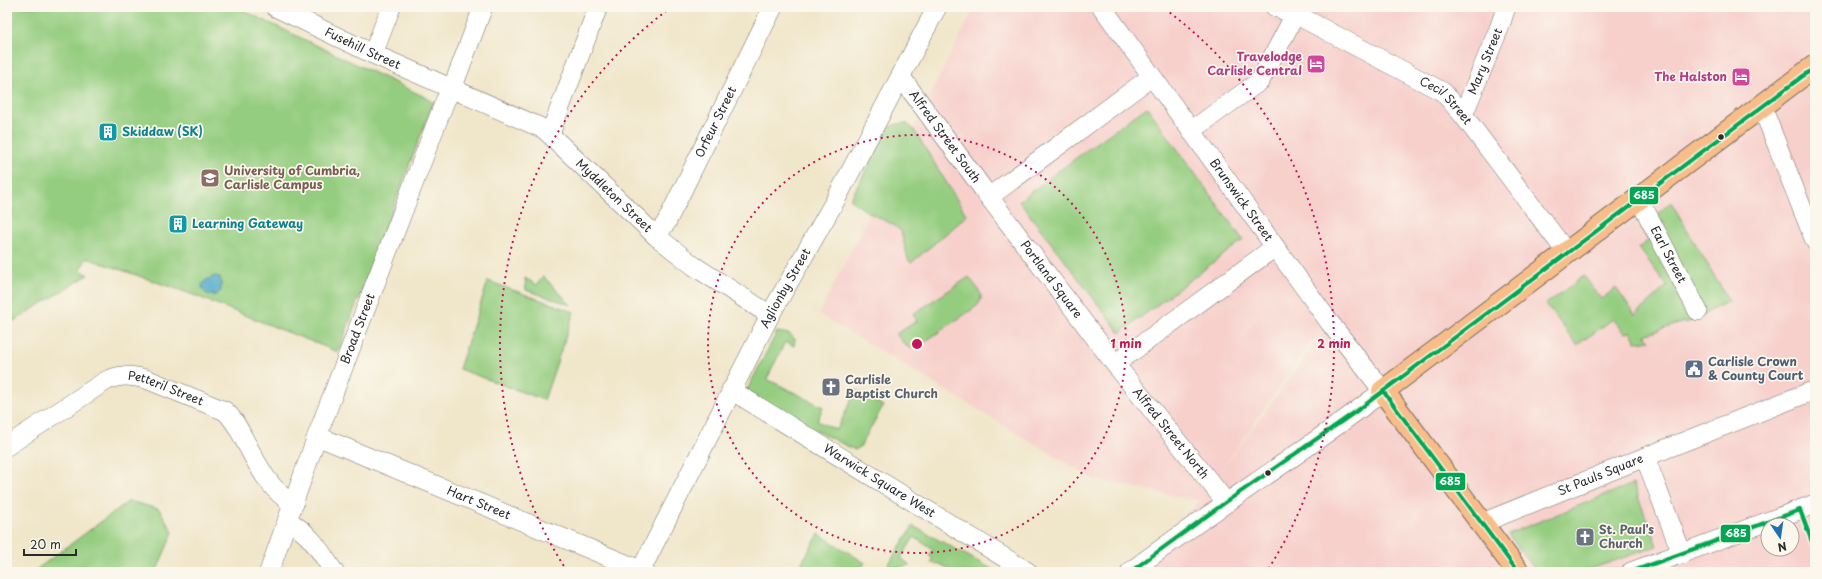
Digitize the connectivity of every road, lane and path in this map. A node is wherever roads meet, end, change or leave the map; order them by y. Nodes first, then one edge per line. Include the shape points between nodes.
1 (390, 7) edge
2 (484, 7) edge
3 (598, 7) edge
4 (774, 7) edge
5 (937, 7) edge
6 (1102, 7) edge
7 (1275, 7) edge
8 (1506, 7) edge
9 (281, 8) edge
10 (1297, 11) edge
11 (373, 54) junction
12 (1812, 70) edge
13 (900, 77) junction
14 (1152, 77) junction
15 (452, 89) junction
16 (1762, 107) junction
17 (1463, 115) junction
18 (1191, 132) junction
19 (550, 134) junction
20 (989, 197) junction
21 (1639, 199) junction
22 (656, 236) junction
23 (1815, 241) edge
24 (1275, 247) junction
25 (1567, 253) junction
26 (1698, 311) dead end
27 (770, 315) junction
28 (1115, 364) junction
29 (731, 390) junction
30 (1815, 390) edge
31 (1383, 391) junction
32 (317, 436) junction
33 (7, 446) edge
34 (1645, 457) junction
35 (1226, 502) junction
36 (1815, 504) edge
37 (291, 513) junction
38 (1482, 523) junction
39 (1682, 554) junction
40 (642, 571) edge
41 (269, 572) edge
42 (334, 572) edge
43 (1028, 572) edge
44 (1130, 572) edge
45 (1518, 572) edge
46 (1631, 572) edge

1 - 11 street
2 - 15 street, Broad Street
3 - 19 street
4 - 22 street, Orfeur Street via 666,223
5 - 13 street, Aglionby Street
6 - 14 street, Brunswick Street
7 - 10 street, Cecil Street
8 - 17 street, Mary Street
9 - 11 street, Fusehill Street
10 - 17 street, Cecil Street via 1443,92
10 - 18 street via 1260,81
11 - 15 street, Fusehill Street
12 - 16 main road
13 - 20 street, Alfred Street South
13 - 27 street, Aglionby Street via 835,201
14 - 18 street, Brunswick Street
14 - 20 street
15 - 19 street, Myddleton Street via 537,125
15 - 32 street, Broad Street via 411,186
16 - 21 main road
16 - 23 street
17 - 25 street, Cecil Street
18 - 24 street, Brunswick Street
19 - 22 street, Myddleton Street
20 - 28 street, Portland Square
21 - 25 main road
21 - 26 street, Earl Street
22 - 27 street, Myddleton Street via 694,266
24 - 28 street
24 - 31 street, Brunswick Street
25 - 31 main road
27 - 29 street, Aglionby Street
28 - 35 street, Alfred Street North
29 - 40 street, Aglionby Street
29 - 43 street, Warwick Square West
30 - 34 street
31 - 35 street
31 - 38 main road
32 - 37 street, Broad Street
32 - 40 street, Hart Street
33 - 37 street, Petteril Street via 115,376 146,379 225,411 232,417 253,456 285,500
34 - 38 street, St Pauls Square
34 - 39 street, St Pauls Square
35 - 44 street
36 - 39 street
37 - 41 street, Broad Street
37 - 42 street, Petteril Street
38 - 45 main road
39 - 46 street

